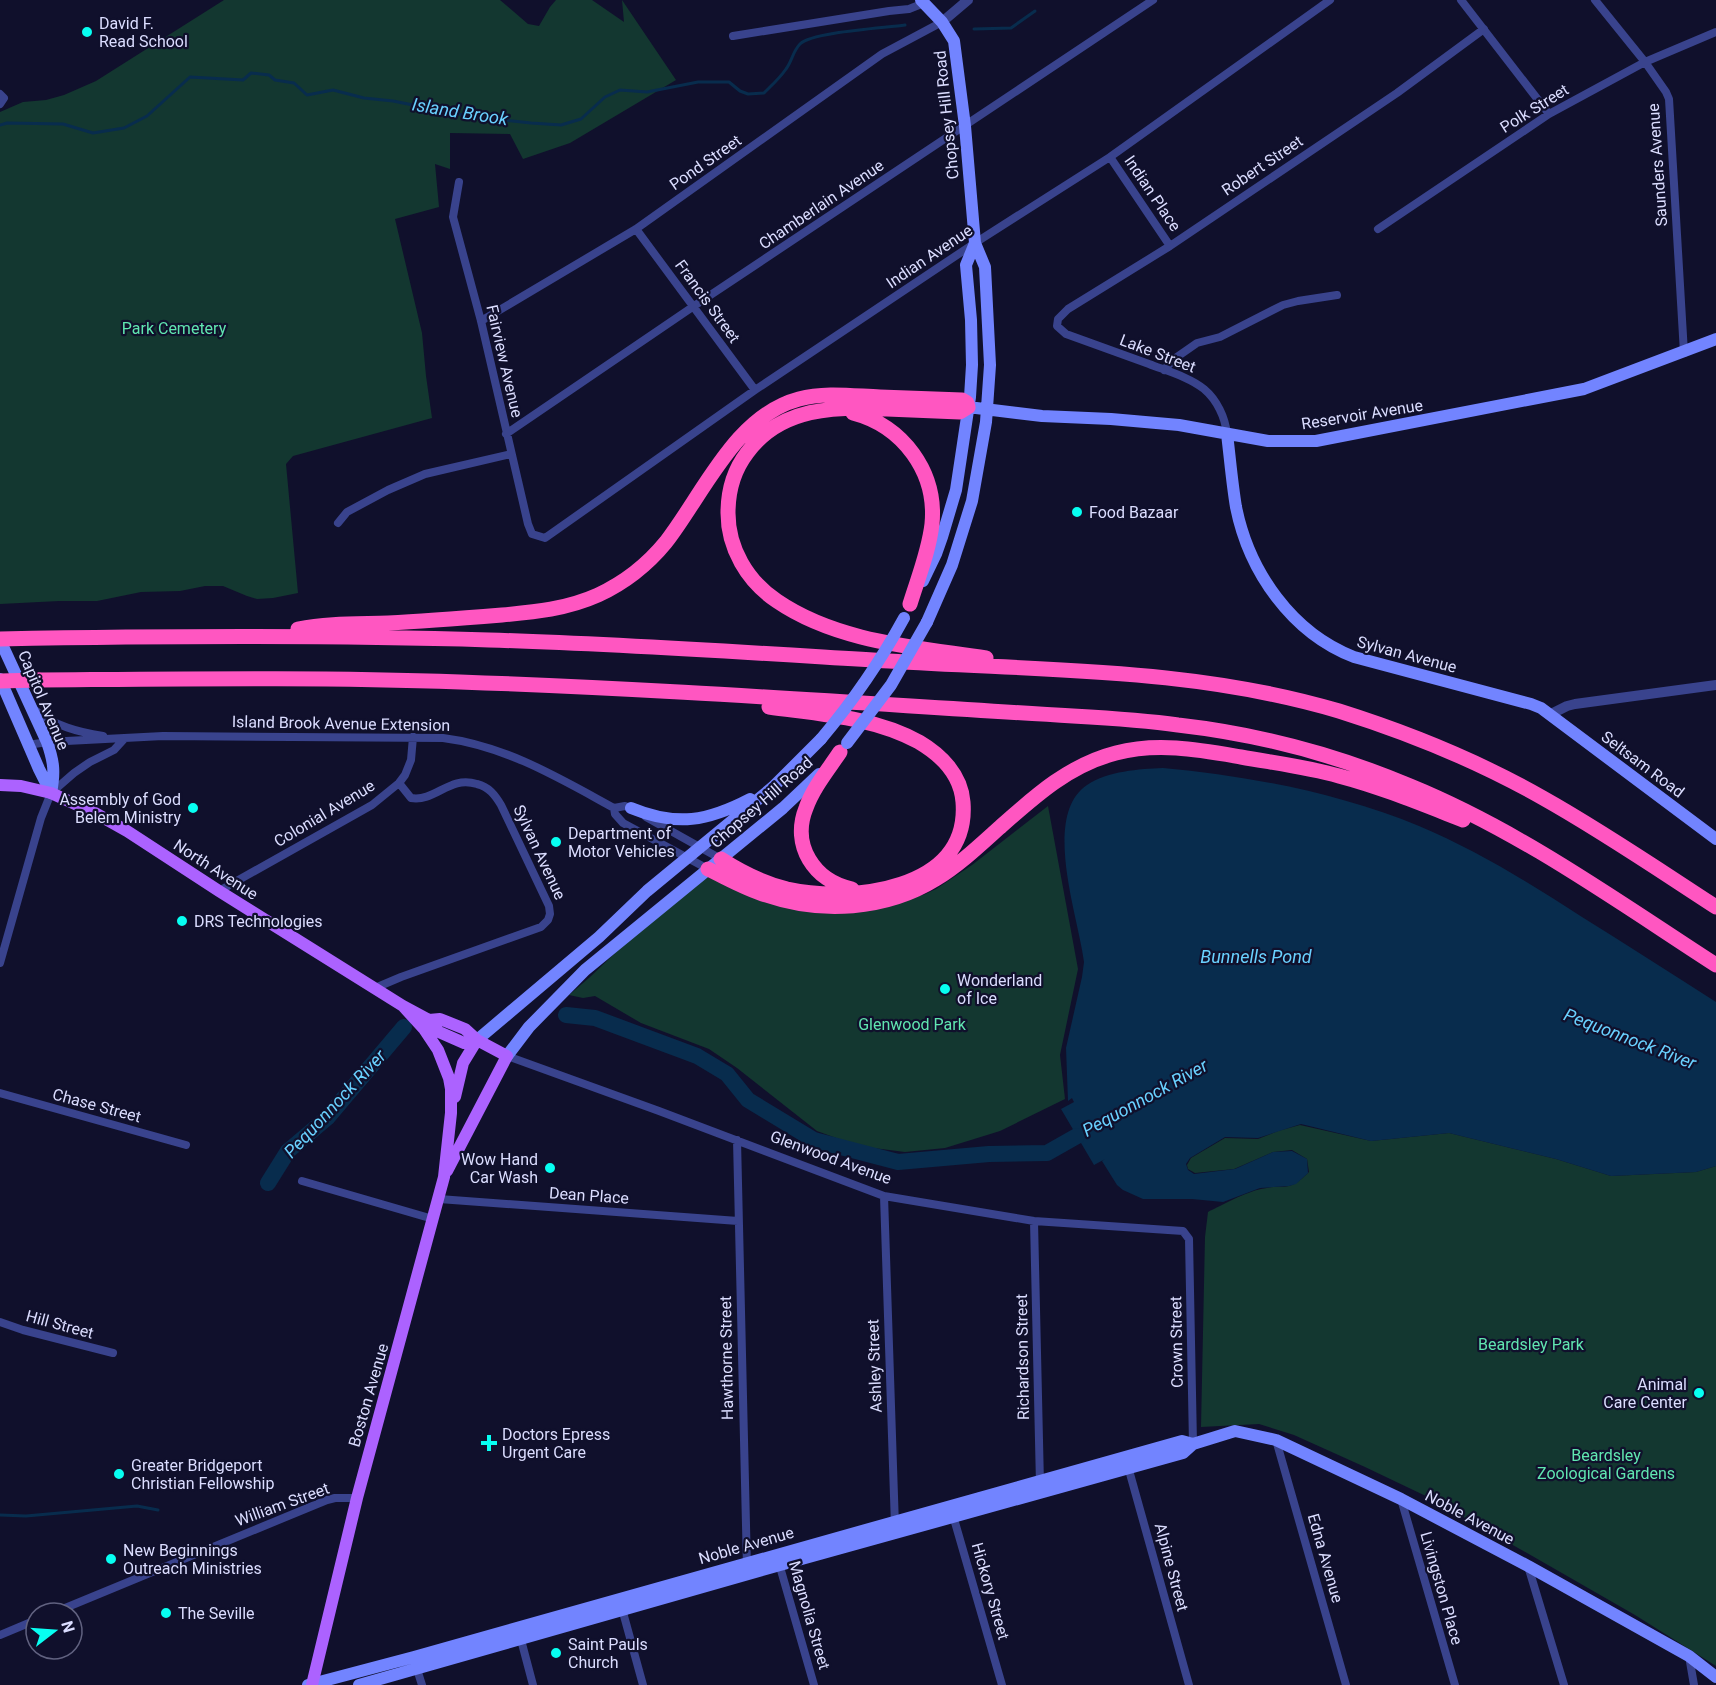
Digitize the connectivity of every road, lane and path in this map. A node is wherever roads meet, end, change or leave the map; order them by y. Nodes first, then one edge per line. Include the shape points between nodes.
1 (968, 0) edge
2 (1153, 0) edge
3 (1330, 0) edge
4 (1461, 0) edge
5 (1595, 0) edge
6 (922, 1) edge
7 (942, 22) junction
8 (1484, 29) junction
9 (1716, 32) edge
10 (733, 36) dead end
11 (1645, 62) junction
12 (0, 94) edge
13 (0, 104) edge
14 (1549, 114) junction
15 (965, 126) junction
16 (1110, 157) junction
17 (459, 182) dead end
18 (636, 229) junction
19 (1378, 229) dead end
20 (975, 243) junction
21 (1170, 246) junction
22 (1337, 296) dead end
23 (694, 306) junction
24 (481, 321) junction
25 (1057, 322) joint
26 (1716, 339) edge
27 (1684, 352) junction
28 (1164, 370) junction
29 (755, 390) junction
30 (969, 407) junction
31 (988, 411) junction
32 (811, 412) junction
33 (506, 434) junction
34 (1227, 434) junction
35 (511, 454) junction
36 (338, 523) dead end
37 (544, 538) joint
38 (907, 611) junction
39 (263, 636) junction
40 (0, 639) edge
41 (1049, 668) junction
42 (0, 680) edge
43 (1716, 685) edge
44 (677, 692) junction
45 (30, 707) junction
46 (1551, 714) junction
47 (413, 737) junction
48 (124, 739) junction
49 (47, 741) junction
50 (28, 745) junction
51 (844, 748) junction
52 (399, 783) junction
53 (0, 785) edge
54 (773, 787) junction
55 (51, 793) junction
56 (614, 808) junction
57 (631, 808) junction
58 (1716, 839) edge
59 (701, 846) junction
60 (1532, 847) junction
61 (687, 858) junction
62 (721, 859) junction
63 (708, 869) junction
64 (885, 889) junction
65 (219, 891) junction
66 (1716, 907) edge
67 (0, 963) edge
68 (1716, 965) edge
69 (375, 988) junction
70 (403, 1006) junction
71 (477, 1040) junction
72 (507, 1056) junction
73 (0, 1094) edge
74 (451, 1113) junction
75 (737, 1140) junction
76 (186, 1145) dead end
77 (444, 1177) junction
78 (302, 1181) dead end
79 (884, 1196) junction
80 (439, 1198) junction
81 (433, 1219) junction
82 (738, 1221) junction
83 (1034, 1221) junction
84 (1189, 1239) joint
85 (0, 1322) edge
86 (113, 1353) dead end
87 (1276, 1440) junction
88 (1193, 1444) junction
89 (1127, 1463) junction
90 (1040, 1488) junction
91 (357, 1498) junction
92 (1401, 1499) junction
93 (952, 1512) junction
94 (894, 1521) junction
95 (896, 1534) junction
96 (778, 1560) junction
97 (1528, 1566) junction
98 (747, 1569) junction
99 (82, 1601) edge
100 (621, 1605) junction
101 (24, 1625) edge
102 (519, 1633) junction
103 (0, 1635) edge
104 (1689, 1656) junction
105 (416, 1663) junction
106 (1716, 1677) edge
107 (311, 1684) edge
108 (359, 1685) edge
109 (422, 1685) edge
110 (533, 1685) edge
111 (643, 1685) edge
112 (814, 1685) edge
113 (1002, 1685) edge
114 (1188, 1685) edge
115 (1346, 1685) edge
116 (1455, 1685) edge
117 (1563, 1685) edge
118 (1694, 1685) edge

1 - 7 street
2 - 15 street, Chamberlain Avenue
3 - 16 street, Indian Avenue
4 - 8 street
5 - 11 street, Saunders Avenue
6 - 7 main road, Chopsey Hill Road
6 - 10 street via 909,9
7 - 15 main road, Chopsey Hill Road via 954,40
7 - 18 street, Pond Street via 882,54
8 - 14 street
8 - 21 street, Robert Street via 1397,93
9 - 11 street, Polk Street
11 - 14 street, Polk Street
11 - 27 street, Saunders Avenue via 1669,99
12 - 13 street via 4,98
14 - 19 street, Polk Street
15 - 20 main road, Chopsey Hill Road
15 - 23 street, Chamberlain Avenue
16 - 20 street, Indian Avenue
16 - 21 street, Indian Place
17 - 24 street, Fairview Avenue via 453,217
18 - 23 street, Francis Street
18 - 24 street, Pond Street
20 - 29 street, Indian Avenue
20 - 30 main road, Chopsey Hill Road via 966,265 972,352
20 - 31 main road, Chopsey Hill Road via 985,267 988,300
21 - 25 street, Robert Street via 1064,312
22 - 28 street via 1283,305 1220,337 1197,343
23 - 29 street, Francis Street
23 - 33 street, Chamberlain Avenue
24 - 33 street, Fairview Avenue
25 - 28 street, Lake Street via 1059,330 1066,334
26 - 27 main road, Reservoir Avenue
27 - 34 main road, Reservoir Avenue via 1584,389 1330,439 1268,441
28 - 34 street, Lake Street via 1195,383 1212,397
29 - 37 street, Indian Avenue
30 - 31 main road, Reservoir Avenue
30 - 32 highway via 960,412 859,408
30 - 38 main road, Chopsey Hill Road via 947,522 936,554
30 - 39 highway via 962,400 826,395 774,409 739,438 651,558 611,588 574,604 485,617 323,625
31 - 34 main road, Reservoir Avenue via 1162,423
31 - 51 main road, Chopsey Hill Road, bridge via 968,517 949,572 896,677
32 - 38 highway via 843,411 873,419 900,437 923,469 931,493 932,525
32 - 41 highway via 782,422 762,436 742,460 732,482 728,514 731,537 743,566 758,585 810,620 850,634
33 - 35 street, Fairview Avenue
34 - 46 main road, Sylvan Avenue via 1236,508 1251,554 1275,595 1307,629 1354,657 1531,704
35 - 36 street via 425,474 347,512
35 - 37 street, Fairview Avenue via 528,524 532,534
38 - 54 main road, Chopsey Hill Road, bridge via 865,683 820,739
39 - 40 highway
39 - 41 highway via 516,641
40 - 45 main road, Capitol Avenue
41 - 66 highway via 1149,675 1244,688 1328,708 1399,731 1544,798
42 - 44 highway, bridge via 250,678
42 - 50 main road, Capitol Avenue
43 - 46 street via 1575,704
44 - 60 highway via 1144,721 1212,730 1302,749 1378,773 1441,799
44 - 64 highway via 863,722 906,736 940,757 961,791 963,817 958,835 950,851 931,870
45 - 48 street, Island Brook Avenue Extension via 65,728
45 - 49 main road, Capitol Avenue
46 - 58 main road, Seltsam Road
47 - 48 street, Island Brook Avenue Extension
47 - 52 street, Colonial Avenue via 410,764
47 - 56 street, Island Brook Avenue Extension via 489,747
48 - 49 street, Island Brook Avenue Extension
48 - 55 street via 114,750 74,772
49 - 50 street, Island Brook Avenue Extension
49 - 55 main road, Capitol Avenue via 54,767
50 - 55 main road, Capitol Avenue
51 - 62 main road, Chopsey Hill Road via 796,797
51 - 64 highway via 804,811 804,850 818,872 838,885 861,890
52 - 65 street, Colonial Avenue via 372,805
52 - 69 street, Sylvan Avenue via 411,798 419,799 459,782 478,784 492,791 550,914 541,927
53 - 55 main road, North Avenue
54 - 57 main road via 727,811 699,819 667,819
54 - 59 main road, Chopsey Hill Road
55 - 65 main road, North Avenue via 127,831
55 - 67 street
56 - 57 street, Island Brook Avenue Extension
56 - 61 street, Island Brook Avenue Extension via 623,823
57 - 59 street, Island Brook Avenue Extension
59 - 61 main road, Chopsey Hill Road
59 - 62 street, Island Brook Avenue Extension
60 - 63 highway via 1340,776 1162,747 1116,753 1075,769 1046,788 946,873 888,900 836,907 801,904 757,892
60 - 68 highway
61 - 63 street, Island Brook Avenue Extension
61 - 71 main road, Chopsey Hill Road
62 - 63 main road, Chopsey Hill Road
62 - 64 highway via 769,884 803,892 836,894
63 - 72 main road, Chopsey Hill Road via 585,970 529,1027
65 - 69 main road, North Avenue
69 - 70 main road, North Avenue
70 - 71 main road, Glenwood Avenue via 429,1020 445,1020 465,1029
70 - 74 main road via 444,1060 451,1089
71 - 72 main road, Glenwood Avenue
71 - 74 main road, Chopsey Hill Road via 463,1063
72 - 75 street, Glenwood Avenue
72 - 77 main road, Chopsey Hill Road
73 - 76 street, Chase Street
74 - 77 main road, Boston Avenue
75 - 79 street, Glenwood Avenue
75 - 82 street, Hawthorne Street
77 - 80 main road, Boston Avenue
78 - 81 street
79 - 83 street, Glenwood Avenue
79 - 94 street, Ashley Street
80 - 81 main road, Boston Avenue
80 - 82 street, Dean Place
81 - 91 main road, Boston Avenue
82 - 98 street, Hawthorne Street
83 - 84 street, Glenwood Avenue via 1183,1231
83 - 90 street, Richardson Street
84 - 88 street, Crown Street
85 - 86 street, Hill Street
87 - 88 main road, Noble Avenue via 1235,1431
87 - 92 main road, Noble Avenue
87 - 115 street, Edna Avenue
88 - 89 main road, Noble Avenue via 1182,1441
89 - 90 main road, Noble Avenue
89 - 114 street, Alpine Street
90 - 93 main road, Noble Avenue
91 - 99 street, William Street via 327,1500
91 - 107 main road, Boston Avenue
92 - 97 main road, Noble Avenue
92 - 116 street, Livingston Place
93 - 94 main road, Noble Avenue
93 - 95 main road, Noble Avenue
93 - 113 street, Hickory Street
94 - 95 street, Ashley Street
94 - 96 main road, Noble Avenue
95 - 96 main road, Noble Avenue
96 - 98 main road, Noble Avenue
96 - 112 street, Magnolia Street
97 - 104 main road, Noble Avenue
97 - 117 street
98 - 100 main road, Noble Avenue
100 - 102 main road, Noble Avenue
100 - 111 street
101 - 103 street
102 - 105 main road, Noble Avenue
102 - 110 street
104 - 106 main road, Noble Avenue
104 - 118 street
105 - 107 main road, Noble Avenue
105 - 108 main road, Noble Avenue
105 - 109 street

